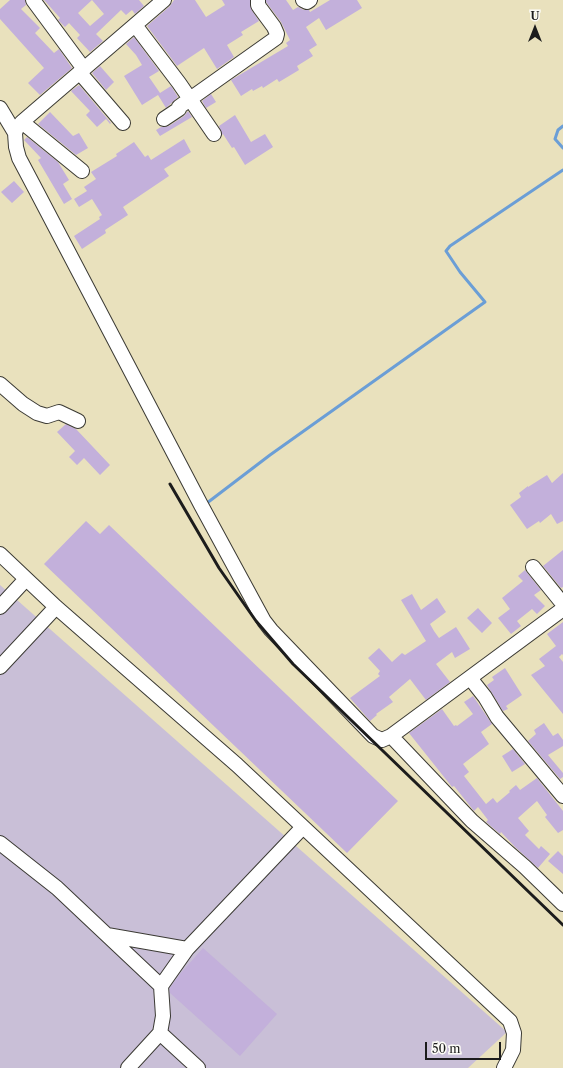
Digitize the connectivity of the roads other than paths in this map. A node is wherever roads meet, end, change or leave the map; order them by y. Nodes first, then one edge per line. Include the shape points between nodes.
1 (33, 0) edge
2 (164, 0) edge
3 (258, 0) edge
4 (303, 0) edge
5 (310, 0) edge
6 (135, 25) junction
7 (82, 71) junction
8 (190, 99) junction
9 (0, 108) edge
10 (164, 119) dead end
11 (123, 123) dead end
12 (18, 128) junction
13 (214, 134) dead end
14 (82, 171) dead end
15 (0, 384) edge
16 (78, 421) dead end
17 (0, 554) edge
18 (533, 567) dead end
19 (26, 579) junction
20 (563, 604) edge
21 (0, 607) edge
22 (56, 607) junction
23 (563, 609) edge
24 (0, 667) edge
25 (470, 678) junction
26 (391, 736) junction
27 (563, 796) edge
28 (303, 827) junction
29 (0, 843) edge
30 (563, 904) edge
31 (107, 934) junction
32 (187, 949) junction
33 (161, 986) junction
34 (160, 1033) junction
35 (128, 1068) edge
36 (198, 1068) edge
37 (504, 1068) edge

1 - 7 street
2 - 6 street
3 - 8 street via 258,5 274,27 276,38
4 - 5 street
6 - 7 street
6 - 8 street
7 - 11 street
7 - 12 street
8 - 10 street
8 - 13 street
9 - 12 street
12 - 14 street
12 - 26 street via 16,147 19,158 264,621 373,736 382,740
15 - 16 street via 37,413 47,416 59,412
17 - 19 street
18 - 20 street
19 - 21 street
19 - 22 street
22 - 24 street
22 - 28 street via 237,765
23 - 25 street
25 - 26 street
25 - 27 street via 497,717
26 - 30 street via 472,820
28 - 32 street
28 - 37 street via 510,1021 514,1033 513,1050
29 - 31 street via 57,888
31 - 32 street
31 - 33 street
32 - 33 street
33 - 34 street via 163,1016
34 - 35 street
34 - 36 street

